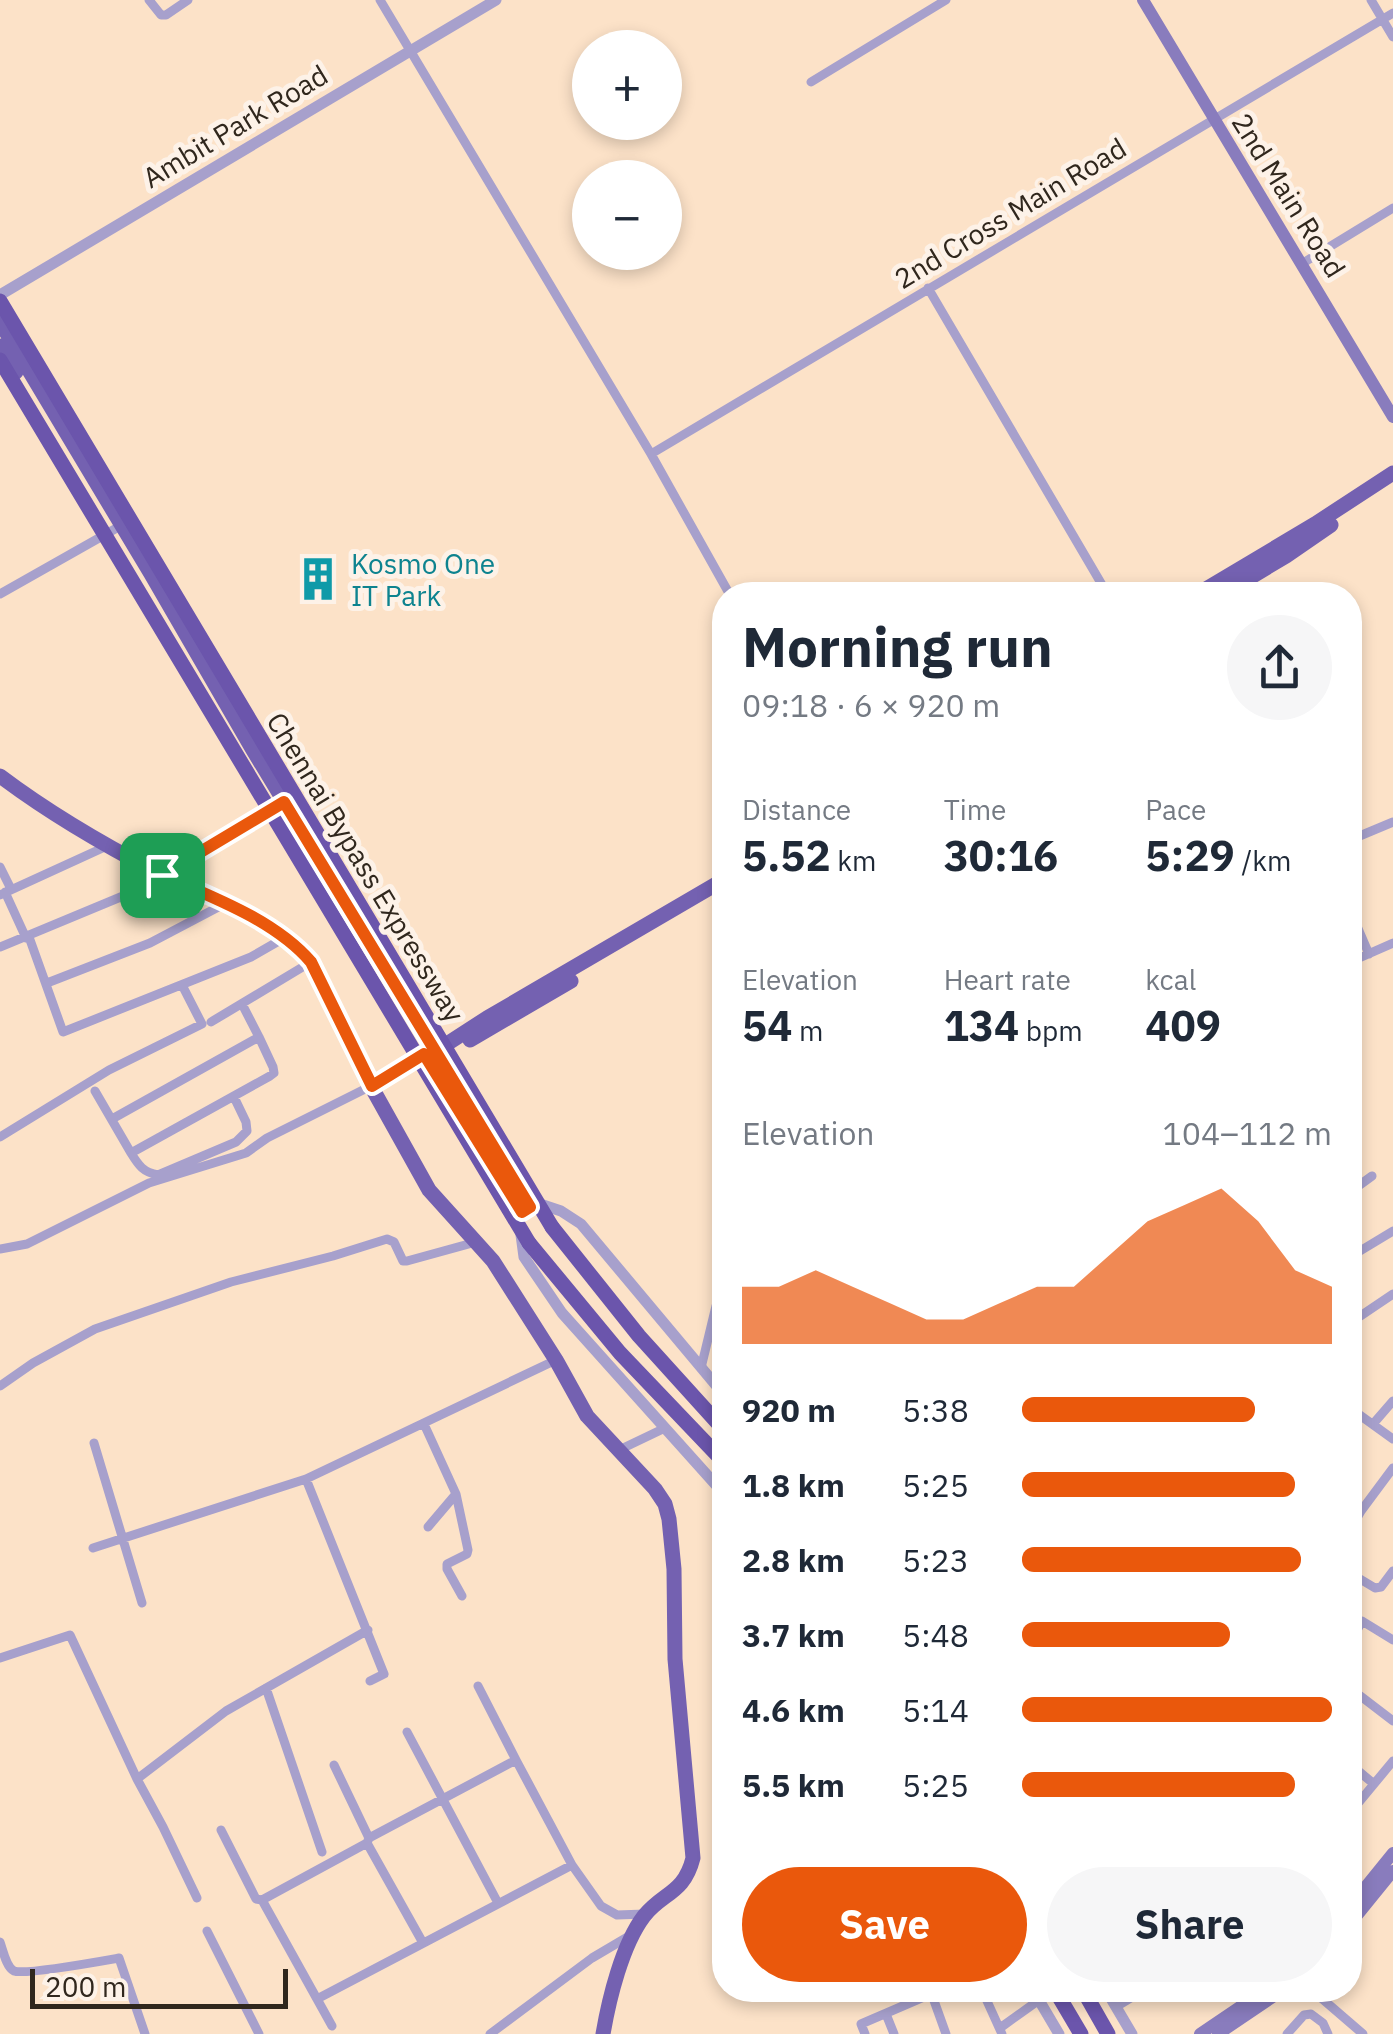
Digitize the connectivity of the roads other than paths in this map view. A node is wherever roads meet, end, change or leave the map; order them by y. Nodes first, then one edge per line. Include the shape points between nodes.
1 (148, 0) edge
2 (188, 0) edge
3 (380, 0) edge
4 (496, 0) edge
5 (946, 0) edge
6 (1143, 0) edge
7 (1371, 0) edge
8 (1393, 14) edge
9 (1383, 20) junction
10 (1393, 37) edge
11 (412, 50) junction
12 (811, 82) dead end
13 (1212, 118) junction
14 (1393, 208) edge
15 (1302, 263) junction
16 (928, 288) junction
17 (0, 298) edge
18 (0, 322) edge
19 (0, 346) edge
20 (0, 360) edge
21 (1393, 417) edge
22 (651, 454) junction
23 (1393, 473) edge
24 (1393, 484) edge
25 (117, 529) junction
26 (723, 582) edge
27 (1100, 582) edge
28 (1218, 582) edge
29 (1242, 582) edge
30 (0, 594) edge
31 (2, 781) edge
32 (279, 805) junction
33 (1393, 822) edge
34 (1362, 835) edge
35 (108, 846) junction
36 (0, 867) edge
37 (162, 875) junction
38 (712, 887) edge
39 (5, 892) edge
40 (712, 897) edge
41 (226, 904) junction
42 (27, 937) junction
43 (286, 937) junction
44 (1362, 938) edge
45 (1393, 944) edge
46 (0, 947) edge
47 (1369, 954) junction
48 (1362, 957) edge
49 (311, 962) junction
50 (47, 983) junction
51 (182, 985) junction
52 (242, 1004) junction
53 (211, 1022) dead end
54 (259, 1037) junction
55 (465, 1038) junction
56 (431, 1057) junction
57 (372, 1086) junction
58 (95, 1091) dead end
59 (234, 1097) junction
60 (112, 1119) junction
61 (0, 1137) edge
62 (131, 1153) junction
63 (1372, 1176) dead end
64 (1362, 1183) edge
65 (526, 1209) junction
66 (1393, 1231) edge
67 (476, 1242) junction
68 (0, 1250) edge
69 (1362, 1250) edge
70 (1393, 1295) edge
71 (1362, 1312) edge
72 (712, 1323) edge
73 (556, 1360) junction
74 (701, 1368) junction
75 (712, 1381) edge
76 (0, 1386) edge
77 (1393, 1401) edge
78 (1362, 1416) edge
79 (712, 1417) edge
80 (424, 1424) junction
81 (1373, 1424) junction
82 (666, 1428) junction
83 (1393, 1440) edge
84 (94, 1443) dead end
85 (712, 1449) edge
86 (619, 1450) junction
87 (1393, 1468) edge
88 (306, 1479) junction
89 (712, 1480) edge
90 (456, 1494) junction
91 (1362, 1507) edge
92 (428, 1527) dead end
93 (124, 1539) junction
94 (93, 1548) dead end
95 (1390, 1575) edge
96 (1362, 1580) edge
97 (462, 1596) dead end
98 (142, 1603) dead end
99 (1362, 1621) edge
100 (368, 1630) junction
101 (1393, 1640) edge
102 (0, 1658) edge
103 (370, 1681) dead end
104 (478, 1686) dead end
105 (266, 1688) junction
106 (1362, 1697) edge
107 (1393, 1721) edge
108 (407, 1732) dead end
109 (516, 1760) junction
110 (1393, 1761) edge
111 (334, 1765) dead end
112 (1362, 1774) edge
113 (137, 1779) junction
114 (1374, 1784) junction
115 (1362, 1798) edge
116 (443, 1800) junction
117 (221, 1830) dead end
118 (368, 1840) junction
119 (322, 1852) dead end
120 (1393, 1853) edge
121 (572, 1864) junction
122 (1393, 1871) edge
123 (197, 1898) dead end
124 (1362, 1898) edge
125 (262, 1900) junction
126 (1362, 1902) edge
127 (498, 1903) junction
128 (645, 1914) junction
129 (207, 1931) dead end
130 (633, 1934) junction
131 (0, 1942) edge
132 (422, 1943) junction
133 (318, 2000) junction
134 (913, 2002) edge
135 (938, 2002) edge
136 (988, 2002) edge
137 (1029, 2002) edge
138 (1040, 2002) edge
139 (1062, 2002) edge
140 (1089, 2002) edge
141 (1113, 2002) edge
142 (1124, 2002) edge
143 (1247, 2002) edge
144 (1265, 2002) edge
145 (1326, 2002) edge
146 (1116, 2007) junction
147 (886, 2014) junction
148 (1351, 2024) junction
149 (332, 2026) dead end
150 (1001, 2031) edge
151 (144, 2034) edge
152 (258, 2034) edge
153 (490, 2034) edge
154 (603, 2034) edge
155 (865, 2034) edge
156 (894, 2034) edge
157 (946, 2034) edge
158 (1059, 2034) edge
159 (1081, 2034) edge
160 (1108, 2034) edge
161 (1132, 2034) edge
162 (1200, 2034) edge
163 (1218, 2034) edge
164 (1287, 2034) edge
165 (1328, 2034) edge
166 (1344, 2034) edge
167 (1363, 2034) edge

1 - 2 street via 166,15
3 - 11 street
4 - 11 street, Ambit Park Road
5 - 12 street
6 - 13 main road, 2nd Main Road
7 - 9 street
8 - 9 street, 2nd Cross Main Road
9 - 10 street
9 - 13 street, 2nd Cross Main Road
11 - 17 street, Ambit Park Road
11 - 22 street
13 - 15 main road, 2nd Main Road
13 - 16 street, 2nd Cross Main Road
14 - 15 street
15 - 21 main road, 2nd Main Road
16 - 22 street, 2nd Cross Main Road
16 - 27 street
17 - 79 highway, Chennai Bypass Expressway, bridge via 552,1227
18 - 25 main road
19 - 25 main road
20 - 85 highway, Chennai Bypass Expressway, bridge via 530,1243 620,1353
22 - 26 street
23 - 28 main road
24 - 29 main road
25 - 30 street
25 - 32 main road
31 - 35 main road
32 - 37 street
32 - 56 main road
33 - 34 street
35 - 37 main road
35 - 39 street
36 - 39 street
37 - 41 main road
37 - 42 street
38 - 55 main road
39 - 42 street
40 - 55 main road
41 - 43 main road
41 - 50 street via 150,944
42 - 46 street
42 - 50 street
43 - 49 main road
43 - 51 street
44 - 47 street
45 - 47 street
47 - 48 street
49 - 52 street
49 - 57 main road
50 - 51 street via 64,1032
51 - 61 street via 202,1024 109,1070
52 - 53 street
52 - 54 street
54 - 59 street via 274,1073
54 - 60 street
55 - 56 main road
56 - 57 main road
56 - 65 main road
57 - 67 main road via 428,1190
57 - 68 street via 246,1153 149,1183 27,1244
58 - 60 street
59 - 62 street
59 - 62 street via 247,1132 236,1142 158,1175 146,1172
60 - 62 street
63 - 64 street
65 - 74 street via 537,1203 581,1224
65 - 82 street via 520,1220 524,1257 562,1313
66 - 69 street
67 - 73 main road
67 - 76 street via 407,1261 387,1239 231,1282 95,1328
70 - 71 street
72 - 74 street
73 - 80 street
73 - 86 main road via 587,1416
74 - 75 street
77 - 81 street
78 - 81 street
80 - 88 street
80 - 90 street
81 - 83 street
82 - 86 street
82 - 89 street
84 - 93 street
86 - 128 main road via 655,1489 669,1519 692,1858 682,1884
87 - 91 street
88 - 93 street
88 - 100 street
90 - 92 street
90 - 97 street via 468,1550 447,1569
93 - 94 street
93 - 98 street
95 - 96 street via 1375,1588
99 - 101 street
100 - 103 street via 384,1674
100 - 105 street
102 - 113 street via 70,1635
104 - 109 street
105 - 113 street
105 - 119 street
106 - 107 street
108 - 116 street
109 - 116 street
109 - 121 street
110 - 114 street
111 - 118 street
112 - 114 street
113 - 123 street
114 - 115 street
116 - 118 street
116 - 127 street
117 - 125 street
118 - 125 street
118 - 132 street
120 - 124 main road
121 - 127 street
121 - 128 street via 601,1906 617,1915
122 - 126 main road
125 - 133 street
127 - 132 street
128 - 130 main road
129 - 152 street
130 - 153 street
130 - 154 main road
131 - 151 street via 16,1971 119,1958
132 - 133 street
133 - 149 street
134 - 147 street
135 - 157 street
136 - 150 street
137 - 150 street
138 - 158 street
139 - 159 highway
140 - 160 highway
141 - 146 street
142 - 146 street
143 - 162 main road
144 - 163 main road
145 - 148 street
146 - 161 street
147 - 155 street via 861,2024
147 - 156 street
148 - 166 street
148 - 167 street
164 - 165 street via 1311,2014

